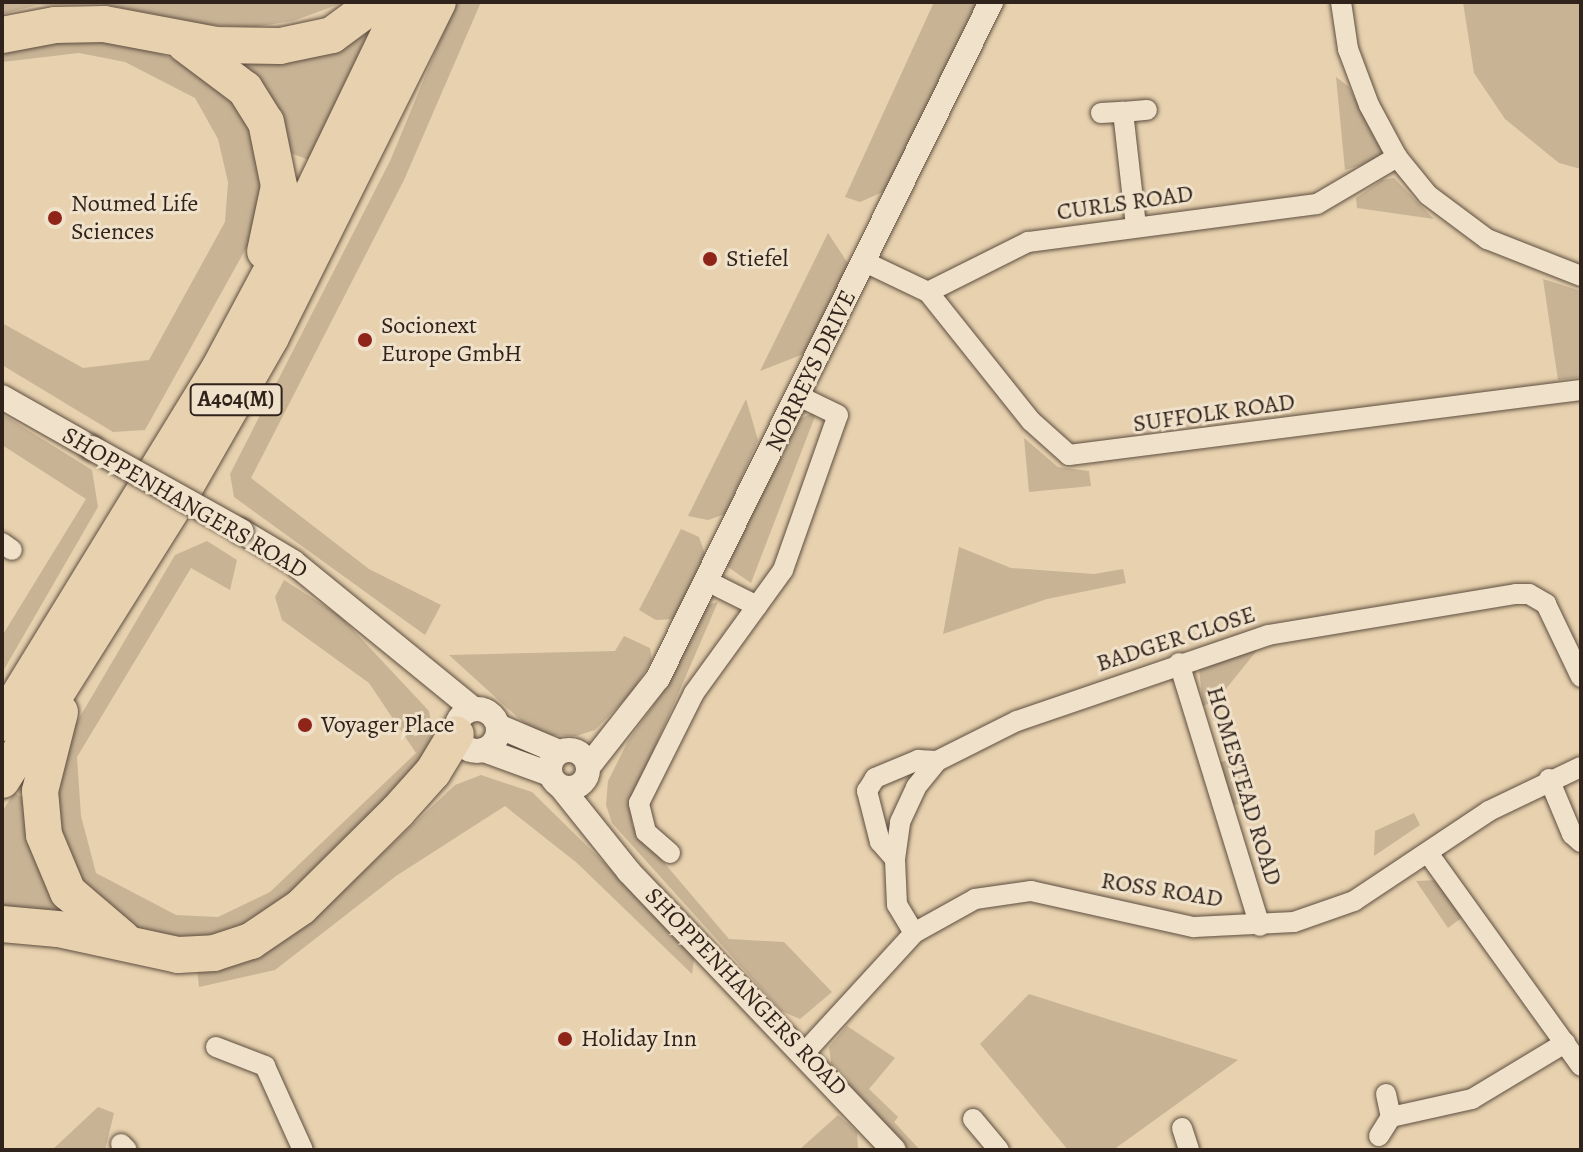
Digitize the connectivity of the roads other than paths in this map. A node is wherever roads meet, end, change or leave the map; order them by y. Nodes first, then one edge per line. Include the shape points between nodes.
1 (377, 2) edge
2 (404, 2) edge
3 (438, 2) edge
4 (991, 2) edge
5 (1341, 2) edge
6 (2, 35) edge
7 (174, 38) junction
8 (1147, 110) dead end
9 (1123, 112) junction
10 (1101, 113) dead end
11 (1397, 157) junction
12 (1136, 226) junction
13 (865, 262) junction
14 (1581, 276) edge
15 (928, 292) junction
16 (219, 369) junction
17 (1581, 390) edge
18 (799, 396) junction
19 (2, 397) edge
20 (707, 581) junction
21 (757, 606) junction
22 (84, 651) junction
23 (1179, 663) junction
24 (1581, 677) edge
25 (2, 723) edge
26 (474, 732) junction
27 (937, 761) junction
28 (1581, 767) edge
29 (569, 769) junction
30 (1549, 779) junction
31 (2, 780) edge
32 (1581, 842) edge
33 (670, 853) dead end
34 (1428, 853) junction
35 (895, 859) junction
36 (2, 924) edge
37 (1260, 926) junction
38 (914, 933) junction
39 (135, 946) junction
40 (1565, 1043) junction
41 (216, 1047) dead end
42 (806, 1051) junction
43 (1581, 1066) edge
44 (1386, 1094) dead end
45 (1391, 1117) junction
46 (973, 1119) dead end
47 (1182, 1128) dead end
48 (1379, 1136) dead end
49 (883, 1146) edge
50 (295, 1147) edge
51 (999, 1150) edge
52 (1189, 1150) edge

1 - 7 highway, A404(M) via 347,27 299,44 239,46
2 - 16 highway, A404(M) via 303,212
3 - 22 highway, A404(M) via 271,337
4 - 13 street, NORREYS DRIVE
5 - 11 street via 1348,49 1369,105
6 - 7 highway, A404(M) via 79,24 126,26
7 - 16 highway, A404(M) via 225,72 256,102 279,167 272,234
8 - 9 street
9 - 10 street
9 - 12 street
11 - 12 street, CURLS ROAD via 1317,204
11 - 14 street via 1461,224 1516,254
12 - 15 street, CURLS ROAD via 1028,242
13 - 15 street
13 - 18 street, NORREYS DRIVE
15 - 17 street, SUFFOLK ROAD via 1031,421 1069,455
16 - 25 highway, A404(M)
18 - 20 street, NORREYS DRIVE
18 - 21 street via 838,415 783,570
19 - 26 street, SHOPPENHANGERS ROAD, bridge via 293,562 435,680
20 - 21 street
20 - 29 street, NORREYS DRIVE via 658,678 614,730
21 - 33 street via 694,693 639,803 646,832
22 - 31 highway, A404(M)
22 - 39 highway, A404(M) via 44,766 44,835 68,892
23 - 24 street, BADGER CLOSE via 1268,635 1529,594 1546,604
23 - 27 street, BADGER CLOSE via 990,732
23 - 37 street, HOMESTEAD ROAD
26 - 29 street
26 - 39 highway, A404(M) via 315,894 268,932 233,948 196,955
27 - 35 street, BADGER CLOSE via 916,787 900,822
27 - 35 street via 918,760 875,778 867,791 880,842
28 - 30 street, ROSS ROAD
29 - 42 street, SHOPPENHANGERS ROAD via 596,835
30 - 32 street via 1572,834
30 - 34 street, ROSS ROAD via 1489,811
34 - 37 street, ROSS ROAD via 1354,901 1294,922
34 - 40 street
35 - 38 street, BADGER CLOSE via 897,905
36 - 39 highway, A404(M) via 41,926
37 - 38 street, ROSS ROAD via 1194,927 1031,891 1004,892 952,908
38 - 42 street, ROSS ROAD
40 - 43 street
40 - 45 street via 1472,1099
41 - 50 street via 265,1066
42 - 49 street, SHOPPENHANGERS ROAD
44 - 45 street
45 - 48 street
46 - 51 street
47 - 52 street

